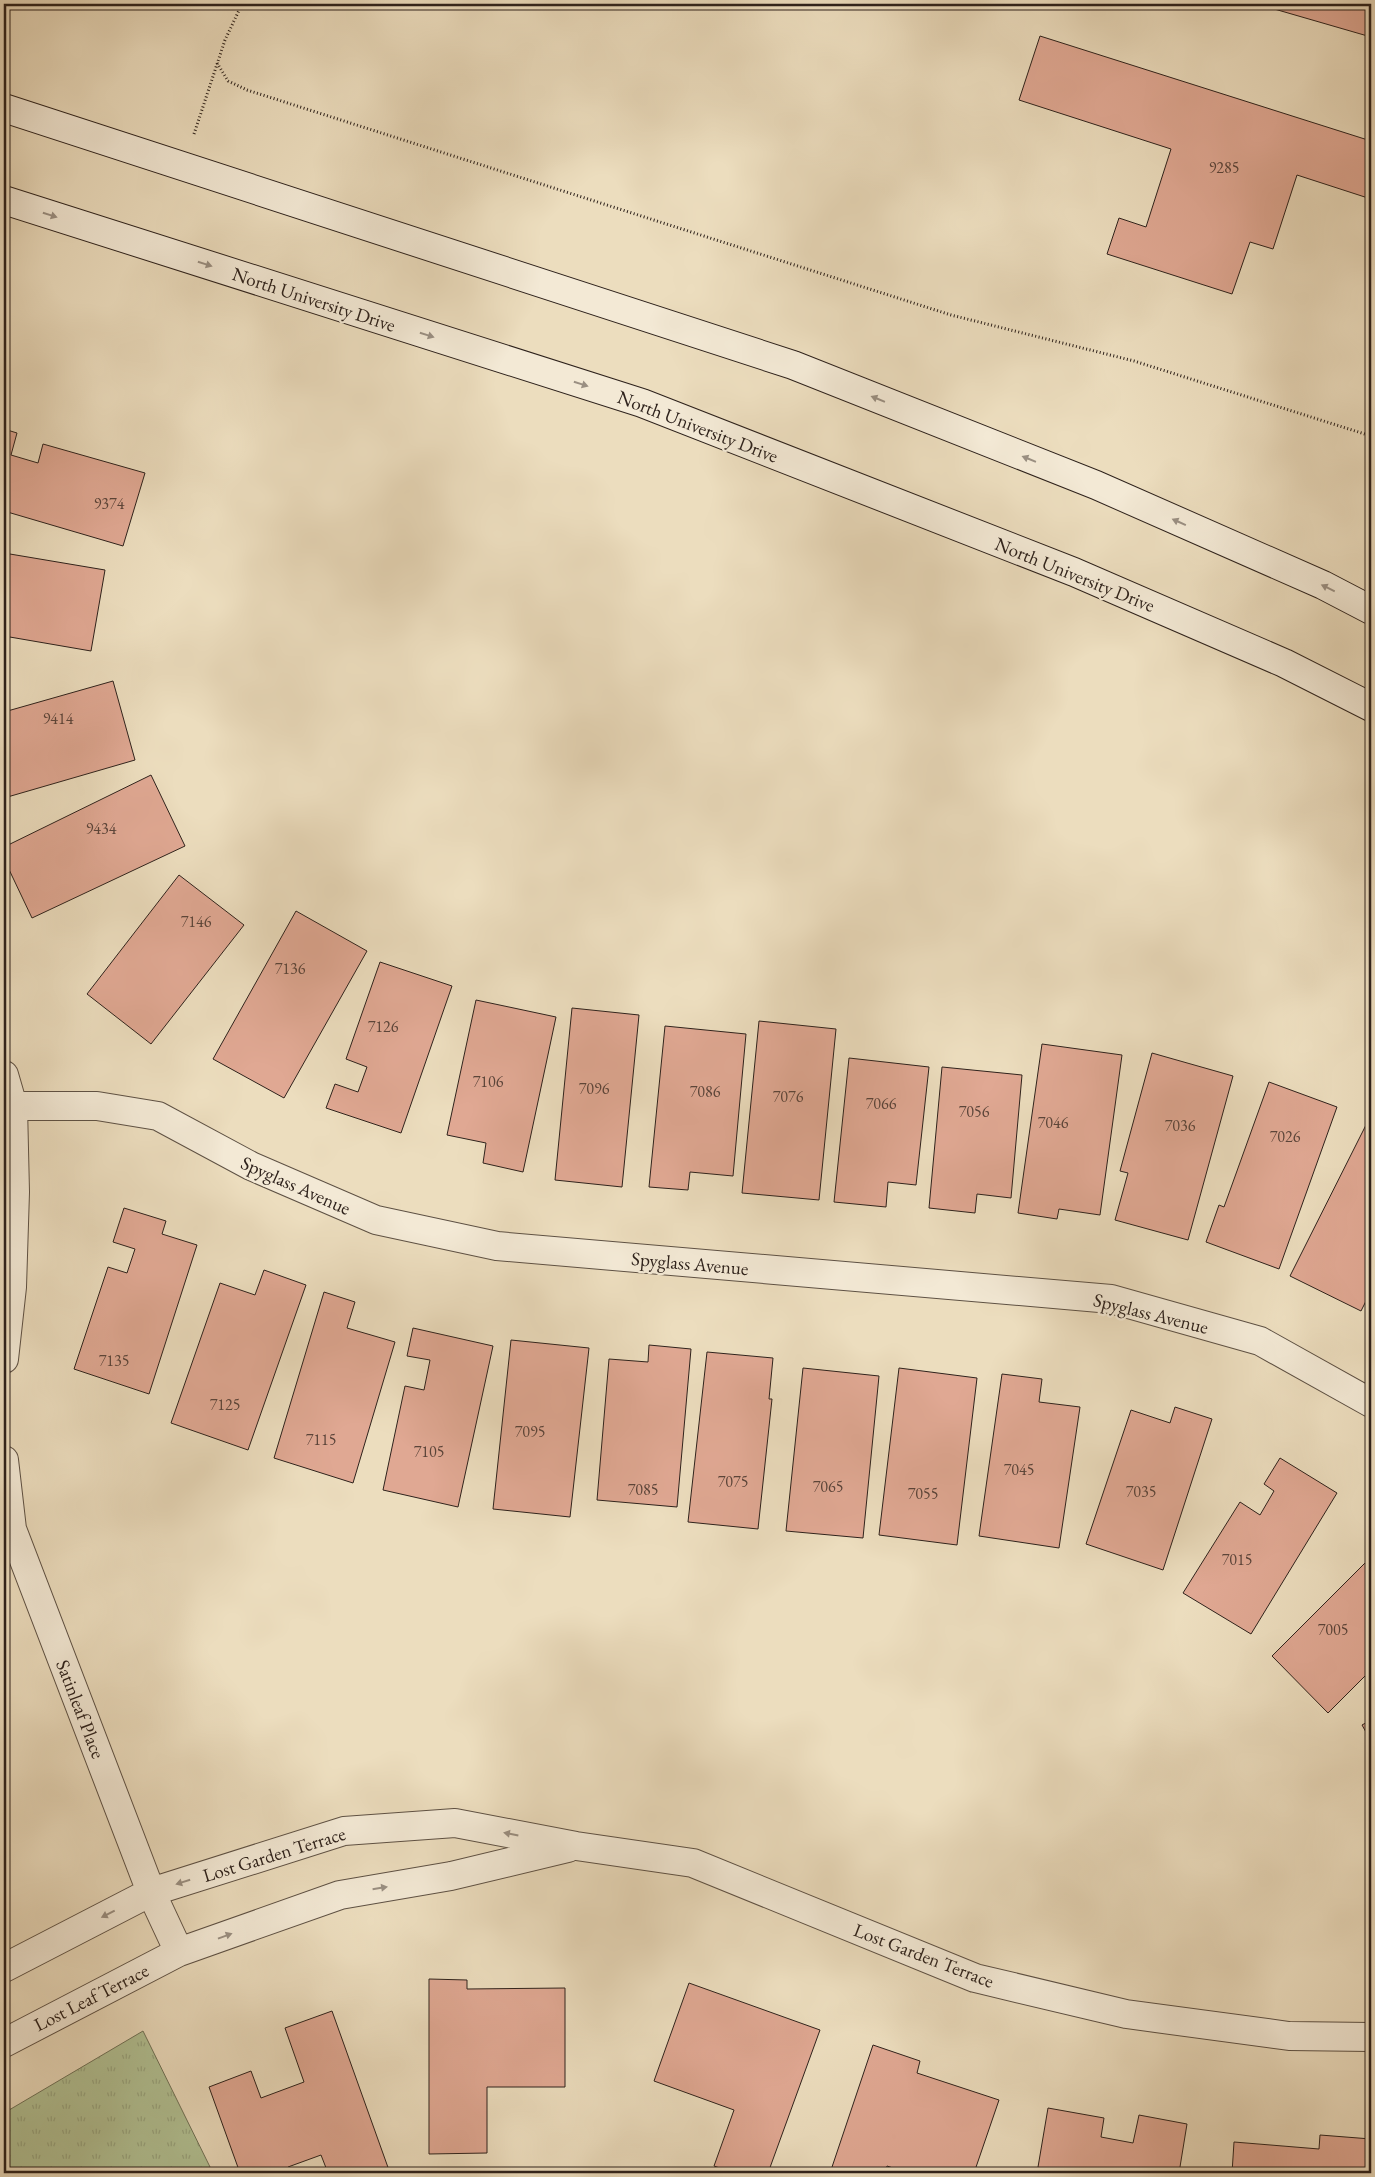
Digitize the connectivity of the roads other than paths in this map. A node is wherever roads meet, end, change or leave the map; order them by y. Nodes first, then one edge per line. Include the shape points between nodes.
1 (4, 108) edge
2 (4, 200) edge
3 (1371, 610) edge
4 (1371, 707) edge
5 (4, 1075) edge
6 (13, 1106) junction
7 (4, 1359) edge
8 (1371, 1404) edge
9 (4, 1460) edge
10 (576, 1846) junction
11 (151, 1892) junction
12 (179, 1952) junction
13 (4, 1968) edge
14 (1371, 2037) edge
15 (4, 2043) edge

3 -> 1 street via 1323,585 1096,485 793,365
2 -> 4 street, North University Drive via 642,403 1074,572 1284,664
5 - 6 street
6 - 7 street via 12,1287
6 - 8 street, Spyglass Avenue via 97,1106 158,1116 251,1166 376,1220 497,1246 1111,1299 1260,1340
9 - 11 street, Satinleaf Place via 12,1529
10 -> 11 street, Lost Garden Terrace via 455,1823 344,1831
12 -> 10 street, Lost Garden Terrace via 340,1895 451,1876
10 - 14 street, Lost Garden Terrace via 693,1863 975,1978 1126,2014 1289,2036
11 - 12 street, Satinleaf Place
11 -> 13 street
12 - 15 street, Lost Leaf Terrace

